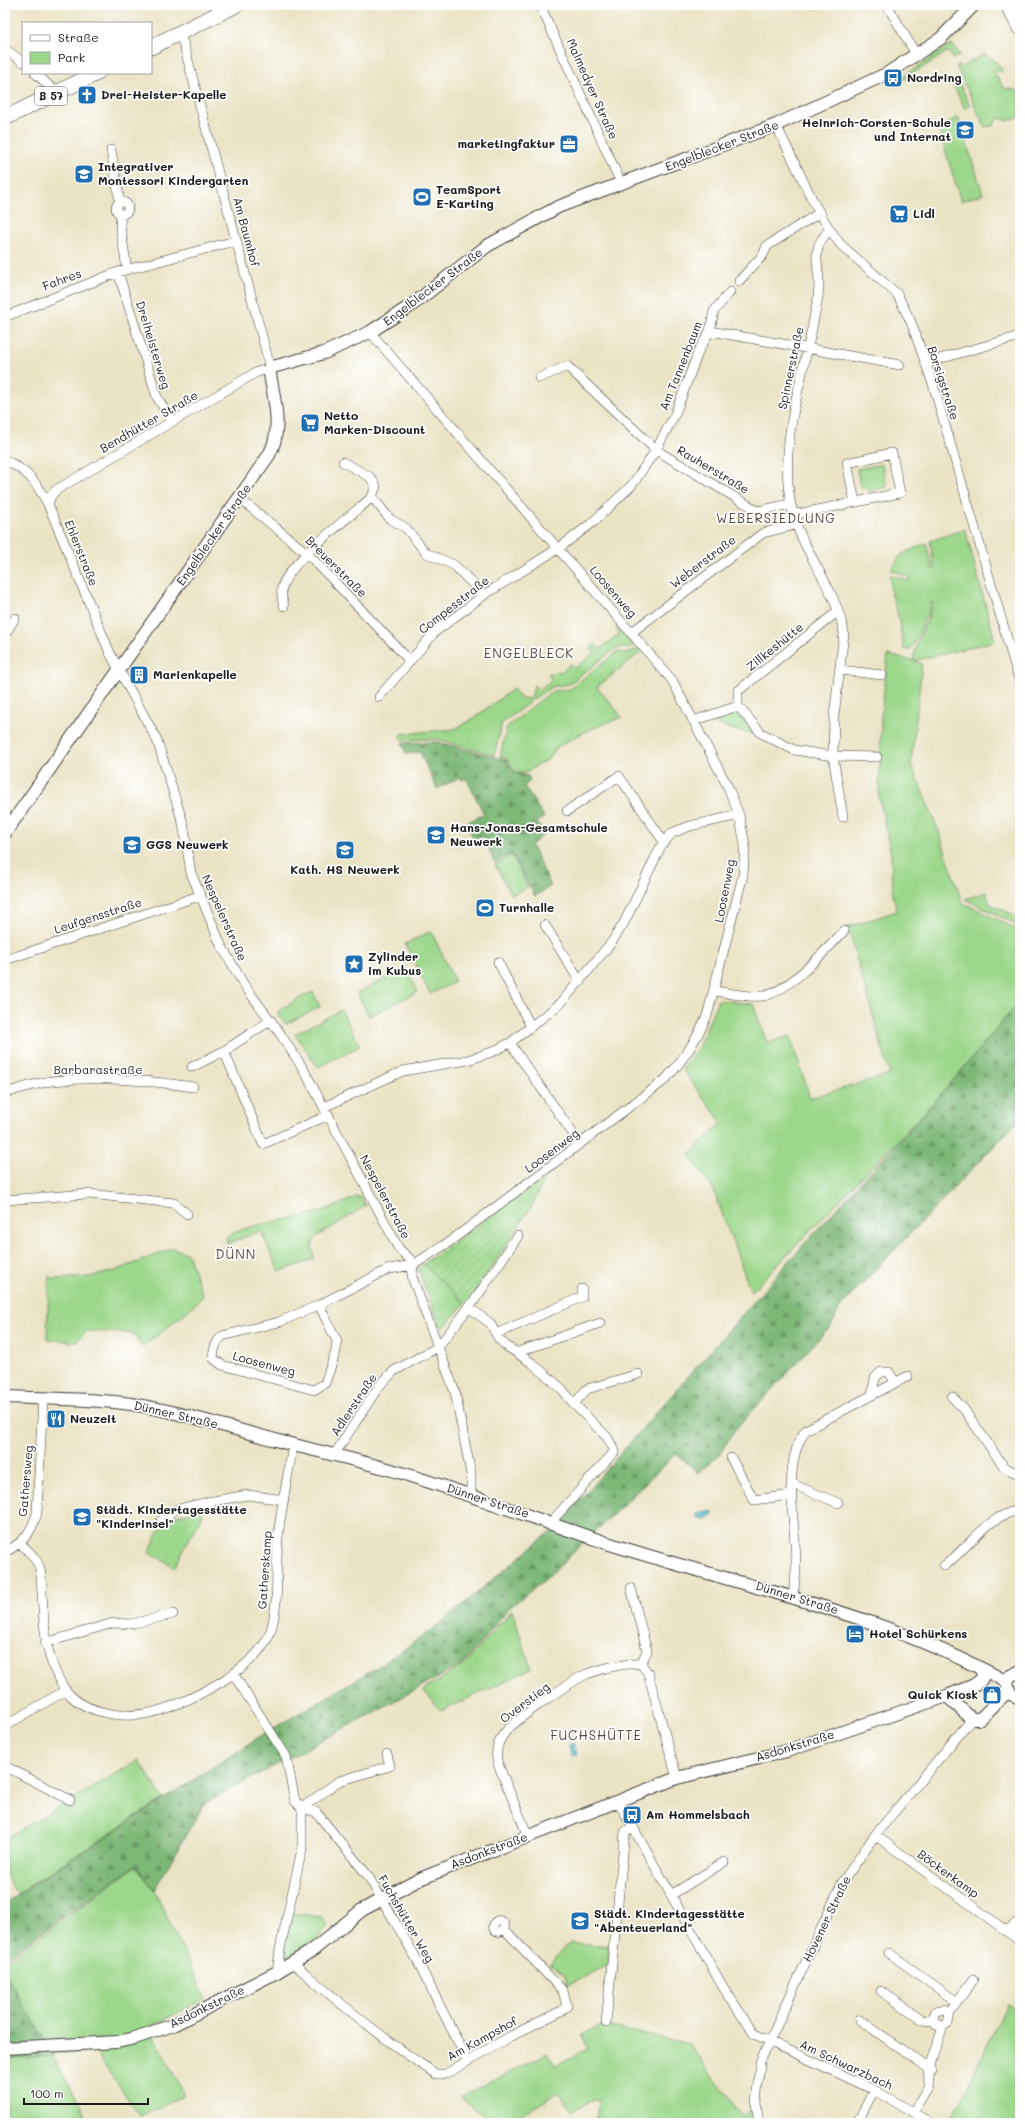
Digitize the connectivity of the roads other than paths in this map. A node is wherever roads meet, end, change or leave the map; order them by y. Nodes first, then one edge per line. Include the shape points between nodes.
1 (236, 5) edge
2 (540, 5) edge
3 (887, 5) edge
4 (974, 5) edge
5 (1008, 5) edge
6 (1020, 28) edge
7 (178, 34) junction
8 (152, 47) edge
9 (5, 49) edge
10 (916, 56) junction
11 (22, 61) edge
12 (36, 74) edge
13 (95, 74) edge
14 (57, 93) junction
15 (5, 118) edge
16 (776, 126) junction
17 (111, 150) dead end
18 (621, 183) junction
19 (819, 213) junction
20 (830, 230) junction
21 (235, 241) junction
22 (122, 270) junction
23 (740, 281) dead end
24 (730, 292) dead end
25 (7, 316) dead end
26 (710, 331) junction
27 (370, 332) junction
28 (1020, 336) edge
29 (807, 347) junction
30 (925, 363) junction
31 (900, 365) dead end
32 (269, 368) junction
33 (539, 378) dead end
34 (172, 422) junction
35 (656, 450) junction
36 (5, 460) edge
37 (343, 462) dead end
38 (372, 497) junction
39 (239, 498) junction
40 (855, 502) junction
41 (48, 504) junction
42 (790, 504) junction
43 (793, 515) junction
44 (795, 525) junction
45 (559, 548) junction
46 (308, 554) junction
47 (484, 595) junction
48 (284, 606) dead end
49 (838, 612) junction
50 (15, 618) dead end
51 (632, 632) junction
52 (5, 634) edge
53 (409, 660) junction
54 (119, 669) junction
55 (840, 670) junction
56 (882, 675) dead end
57 (1020, 683) edge
58 (379, 697) dead end
59 (738, 706) junction
60 (693, 722) junction
61 (833, 756) junction
62 (877, 758) dead end
63 (567, 811) dead end
64 (739, 815) junction
65 (843, 817) dead end
66 (5, 833) edge
67 (664, 842) junction
68 (199, 896) junction
69 (545, 925) dead end
70 (844, 931) dead end
71 (5, 960) edge
72 (498, 962) dead end
73 (580, 982) junction
74 (714, 991) junction
75 (271, 1020) junction
76 (531, 1027) junction
77 (510, 1043) junction
78 (224, 1051) junction
79 (192, 1066) dead end
80 (193, 1087) dead end
81 (5, 1093) edge
82 (327, 1111) junction
83 (580, 1144) junction
84 (5, 1200) edge
85 (187, 1214) dead end
86 (518, 1236) dead end
87 (413, 1265) junction
88 (582, 1289) dead end
89 (319, 1305) junction
90 (468, 1307) junction
91 (600, 1323) dead end
92 (496, 1334) junction
93 (438, 1347) junction
94 (518, 1352) junction
95 (638, 1374) dead end
96 (908, 1376) dead end
97 (895, 1382) junction
98 (872, 1394) junction
99 (5, 1397) edge
100 (952, 1397) dead end
101 (43, 1398) junction
102 (574, 1404) junction
103 (293, 1445) junction
104 (334, 1456) junction
105 (731, 1458) dead end
106 (1020, 1474) edge
107 (792, 1484) junction
108 (471, 1495) junction
109 (791, 1495) junction
110 (284, 1500) junction
111 (838, 1503) dead end
112 (1020, 1511) edge
113 (161, 1521) dead end
114 (551, 1522) junction
115 (20, 1543) junction
116 (5, 1552) edge
117 (944, 1566) dead end
118 (631, 1588) dead end
119 (793, 1596) junction
120 (173, 1614) dead end
121 (45, 1643) junction
122 (959, 1657) junction
123 (641, 1664) junction
124 (981, 1669) junction
125 (234, 1675) junction
126 (1013, 1686) edge
127 (66, 1690) junction
128 (947, 1696) junction
129 (972, 1719) junction
130 (5, 1726) edge
131 (387, 1754) dead end
132 (5, 1766) edge
133 (677, 1778) junction
134 (70, 1800) dead end
135 (618, 1801) junction
136 (302, 1808) junction
137 (632, 1827) junction
138 (875, 1835) junction
139 (528, 1836) junction
140 (724, 1862) dead end
141 (671, 1895) junction
142 (381, 1898) junction
143 (1020, 1920) edge
144 (504, 1929) dead end
145 (1007, 1931) junction
146 (1020, 1941) edge
147 (889, 1953) dead end
148 (293, 1963) junction
149 (277, 1972) junction
150 (974, 1979) dead end
151 (881, 1991) dead end
152 (957, 2002) junction
153 (950, 2013) junction
154 (860, 2020) dead end
155 (606, 2023) dead end
156 (938, 2023) junction
157 (768, 2042) junction
158 (5, 2048) edge
159 (467, 2060) junction
160 (932, 2071) junction
161 (874, 2090) junction
162 (913, 2112) junction
163 (760, 2123) edge
164 (857, 2123) edge
165 (928, 2123) edge

1 - 7 main road
2 - 18 street, Malmedyer Straße
3 - 10 street
4 - 10 street, Engelblecker Straße via 940,39
5 - 6 main road
7 - 8 main road
7 - 21 street, Am Baumhof
9 - 11 street
10 - 16 street, Engelblecker Straße via 886,74
12 - 14 street
13 - 14 main road, B 57
14 - 15 main road, B 57
16 - 18 street, Engelblecker Straße
16 - 19 street, Borsigstraße
17 - 22 street via 120,202 116,208 121,214
18 - 27 street, Engelblecker Straße via 558,207 488,246 412,305
19 - 20 street, Borsigstraße
19 - 23 street via 767,246 763,255
20 - 29 street, Spinnerstraße via 822,237 817,253 819,284
20 - 30 street, Borsigstraße via 841,245 897,294 911,322
21 - 22 street, Fahres
21 - 32 street, Am Baumhof
22 - 25 street, Fahres
22 - 34 street, Dreiheisterweg via 157,397
24 - 26 street, Am Tannenbaum via 714,311
26 - 29 street
26 - 35 street, Am Tannenbaum via 699,350 675,414
27 - 32 street, Engelblecker Straße via 324,353
27 - 45 street, Loosenweg
28 - 30 street
29 - 31 street
29 - 42 street, Spinnerstraße via 788,449
30 - 57 street, Borsigstraße
32 - 34 street, Bendhütter Straße via 255,373
32 - 39 street, Engelblecker Straße via 277,437 269,455
33 - 35 street via 567,366
34 - 41 street, Bendhütter Straße via 56,490
35 - 42 street, Rauherstraße via 758,511
35 - 45 street, Am Tannenbaum via 632,485 592,523
36 - 41 street, Ehlerstraße via 30,475
37 - 38 street via 370,477 376,486
38 - 46 street
38 - 47 street via 390,519 406,528 426,553 454,565
39 - 46 street, Breuerstraße
39 - 54 street, Engelblecker Straße
40 - 40 street via 900,493 892,453 848,463
40 - 43 street
41 - 54 street, Ehlerstraße via 100,632
42 - 43 street, Spinnerstraße
43 - 44 street, Spinnerstraße
44 - 49 street, Spinnerstraße via 831,593
44 - 51 street, Weberstraße via 763,532
45 - 47 street, Compesstraße
45 - 51 street, Loosenweg
46 - 48 street via 297,564 282,587 281,597
46 - 53 street, Breuerstraße
47 - 53 street, Compesstraße via 435,632
49 - 55 street via 844,633
49 - 59 street, Zillkeshütte via 738,691
50 - 52 street
51 - 60 street, Loosenweg via 672,680
53 - 58 street, Compesstraße
54 - 66 street, Engelblecker Straße
54 - 68 street, Nespelerstraße via 157,740 175,796 187,842 188,862
55 - 56 street
55 - 61 street via 834,716
59 - 60 street
59 - 61 street via 761,733 794,750
60 - 64 street, Loosenweg via 728,787
61 - 62 street
61 - 65 street
63 - 67 street via 619,776
64 - 67 street via 690,826 672,834
64 - 74 street, Loosenweg via 745,844 743,875
67 - 73 street via 624,923
68 - 71 street, Leufgensstraße
68 - 75 street, Nespelerstraße via 227,958
69 - 73 street
70 - 74 street via 817,959 778,991 763,996
72 - 76 street
73 - 76 street via 561,1003
74 - 83 street, Loosenweg via 699,1036 678,1067 652,1091
75 - 78 street
75 - 82 street, Nespelerstraße
76 - 77 street
77 - 82 street via 468,1060 403,1071
77 - 83 street
78 - 79 street
78 - 82 street via 263,1144
80 - 81 street, Barbarastraße via 166,1083 73,1080 45,1082
82 - 87 street, Nespelerstraße via 396,1243
83 - 87 street, Loosenweg via 449,1242
84 - 85 street via 89,1194 174,1203
86 - 90 street
87 - 89 street, Loosenweg via 389,1269
87 - 93 street via 412,1277
88 - 92 street via 582,1297
89 - 89 street, Loosenweg via 279,1322 222,1336 217,1341 213,1358 222,1365 314,1390 320,1388 327,1377 337,1341
90 - 92 street via 490,1323
90 - 93 street
91 - 94 street
92 - 94 street via 505,1345
93 - 104 street, Adlerstraße via 428,1350 388,1375
93 - 108 street via 455,1392 471,1474
94 - 102 street via 562,1389
95 - 102 street via 587,1389
96 - 97 street
97 - 98 street
97 - 98 street via 889,1372 881,1372 875,1378
98 - 107 street via 806,1430 799,1440
99 - 101 street, Dünner Straße
100 - 106 street via 963,1408 1004,1467
101 - 103 street, Dünner Straße via 134,1405 181,1414
101 - 115 street, Gathersweg via 37,1513 29,1535
102 - 114 street via 607,1437 615,1450
103 - 104 street, Dünner Straße
103 - 110 street, Gatherskamp
104 - 108 street, Dünner Straße via 391,1470
105 - 109 street via 754,1500
107 - 109 street
107 - 111 street
108 - 114 street, Dünner Straße
109 - 119 street via 796,1568
110 - 113 street via 248,1495 174,1510
110 - 125 street, Gatherskamp via 278,1538 278,1592 270,1633 260,1649
112 - 117 street via 1012,1511 994,1520
114 - 119 street, Dünner Straße via 611,1544
115 - 116 street, Gathersweg
115 - 121 street, Gatherskamp via 32,1554 40,1567
118 - 123 street via 647,1651
119 - 122 street, Dünner Straße via 864,1618
120 - 121 street via 131,1624 113,1623
121 - 127 street, Gatherskamp via 57,1676
122 - 124 street, Dünner Straße
122 - 126 street, Dünner Straße via 976,1659
123 - 133 street via 648,1673
123 - 139 street, Overstieg via 628,1663 587,1674 547,1700 503,1734 495,1753 497,1762
124 - 126 street, Dünner Straße
124 - 128 street, Asdonkstraße via 981,1680
125 - 127 street, Gatherskamp via 176,1704 135,1715 106,1713 94,1709 79,1702
125 - 136 street via 286,1756 295,1801
126 - 129 street, Hovener Straße via 980,1720
127 - 130 street
128 - 129 street
128 - 133 street, Asdonkstraße via 787,1751
129 - 138 street, Hovener Straße
131 - 136 street via 390,1766 339,1781
132 - 134 street
133 - 135 street, Asdonkstraße
135 - 137 street
135 - 139 street, Asdonkstraße
136 - 142 street, Fuchshütter Weg via 316,1812 368,1876
136 - 149 street via 302,1849
137 - 141 street
137 - 155 street via 625,1832
138 - 145 street, Böckerkamp
138 - 157 street, Hovener Straße via 842,1883
139 - 142 street, Asdonkstraße via 422,1878
140 - 141 street
141 - 157 street via 754,2034
142 - 148 street, Asdonkstraße
142 - 159 street, Fuchshütter Weg via 415,1956
143 - 145 street
144 - 159 street, Am Kampshof via 563,1991 567,2006
145 - 146 street, Böckerkamp
147 - 152 street
148 - 149 street, Asdonkstraße
148 - 159 street, Am Kampshof via 341,2005 436,2074 446,2074
149 - 158 street, Asdonkstraße via 173,2025 135,2038 91,2044
150 - 152 street
151 - 156 street via 923,2020
152 - 153 street
153 - 156 street via 950,2020
153 - 156 street via 945,2009 938,2009 934,2014
154 - 160 street
156 - 160 street
157 - 161 street, Am Schwarzbach
157 - 163 street, Hovener Straße via 760,2062 756,2103
160 - 162 street via 928,2087
161 - 162 street, Am Schwarzbach
161 - 164 street
162 - 165 street, Am Schwarzbach

